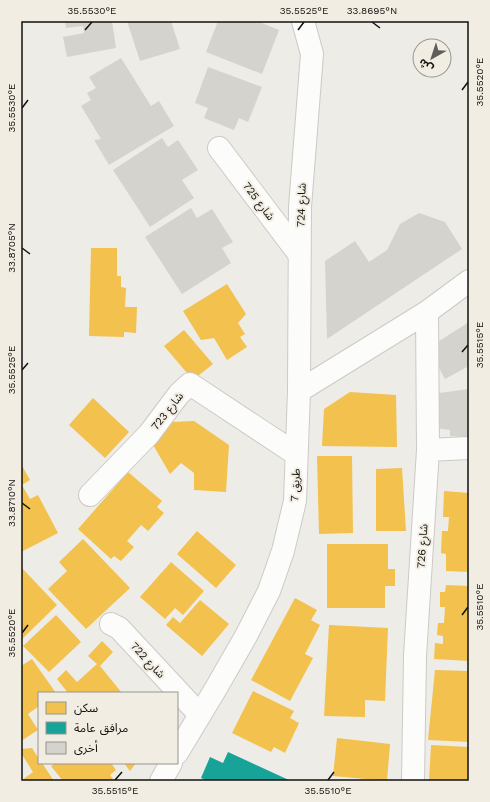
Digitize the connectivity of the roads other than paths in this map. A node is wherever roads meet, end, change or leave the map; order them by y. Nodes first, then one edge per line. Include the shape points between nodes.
1 (304, 21) edge
2 (218, 148) dead end
3 (300, 254) junction
4 (469, 281) edge
5 (427, 312) junction
6 (299, 391) junction
7 (469, 448) edge
8 (428, 450) junction
9 (296, 454) junction
10 (90, 496) dead end
11 (111, 624) dead end
12 (200, 715) junction
13 (178, 751) edge
14 (170, 764) edge
15 (161, 781) edge
16 (413, 781) edge

1 - 3 street, شارع 724 via 312,54 300,207
2 - 3 street, شارع 725
3 - 6 street, شارع 724
4 - 5 street
5 - 6 street
5 - 8 street, شارع 726
6 - 9 street, 7 طريق
7 - 8 street
8 - 16 street, شارع 726 via 415,656
9 - 10 street, شارع 723 via 190,384 179,394 149,434
9 - 12 street, 7 طريق via 295,500 283,551 269,591
11 - 12 street, شارع 722 via 119,628
12 - 13 street, 7 طريق
14 - 15 street

